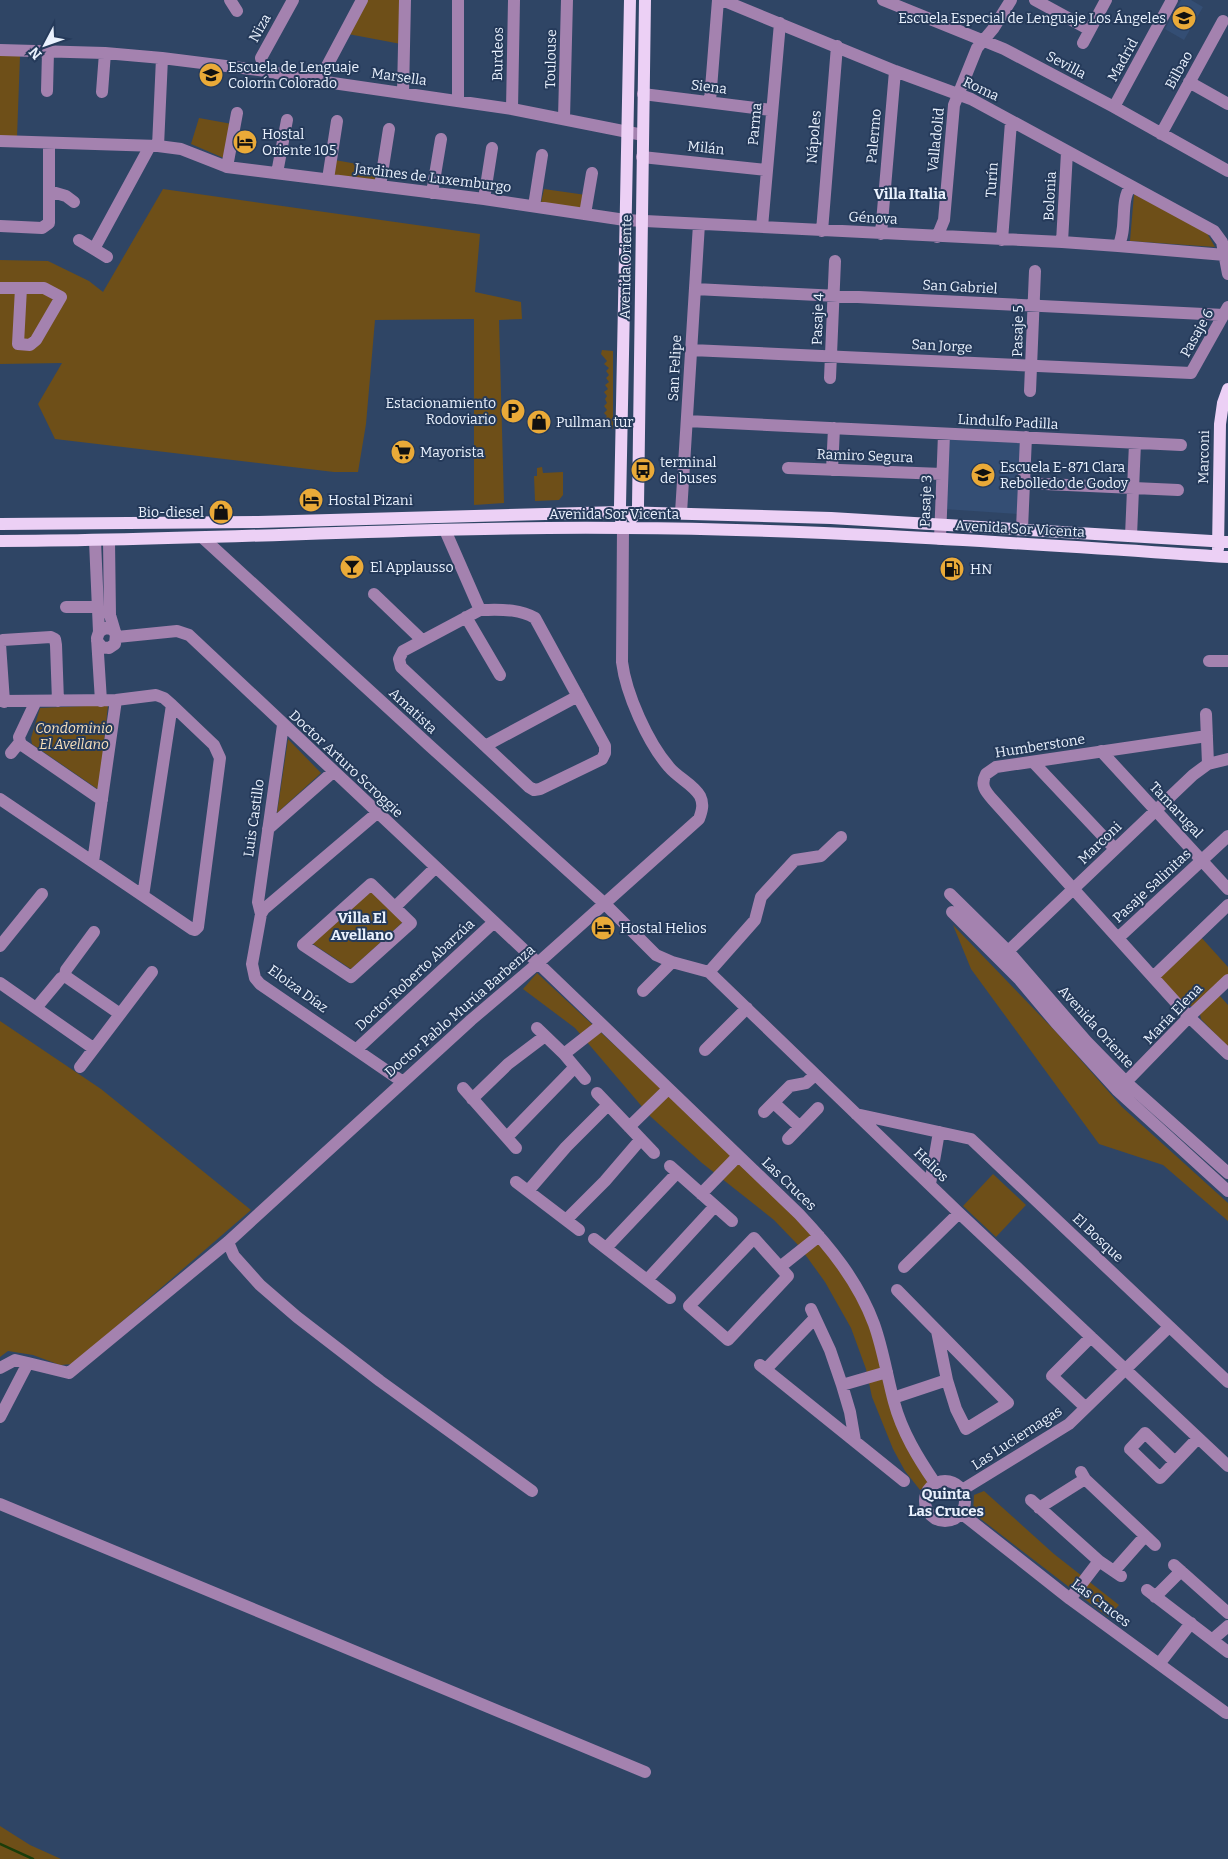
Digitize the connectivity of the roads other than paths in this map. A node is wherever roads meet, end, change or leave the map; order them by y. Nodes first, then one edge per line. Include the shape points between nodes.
1 (230, 0) edge
2 (293, 0) edge
3 (362, 0) edge
4 (405, 0) edge
5 (458, 0) edge
6 (514, 0) edge
7 (567, 0) edge
8 (630, 0) edge
9 (645, 0) edge
10 (718, 0) edge
11 (722, 0) edge
12 (883, 0) edge
13 (1011, 0) edge
14 (1035, 0) edge
15 (1106, 0) edge
16 (1172, 0) edge
17 (237, 11) dead end
18 (1223, 21) dead end
19 (780, 23) junction
20 (1090, 30) junction
21 (1216, 34) junction
22 (983, 40) junction
23 (1228, 41) edge
24 (1083, 43) dead end
25 (837, 46) junction
26 (0, 50) edge
27 (48, 52) junction
28 (105, 53) junction
29 (162, 58) junction
30 (266, 71) junction
31 (895, 71) junction
32 (319, 81) junction
33 (1189, 82) junction
34 (47, 91) dead end
35 (102, 92) dead end
36 (403, 93) junction
37 (643, 94) junction
38 (958, 94) junction
39 (458, 101) junction
40 (710, 102) junction
41 (1228, 104) edge
42 (1114, 107) junction
43 (512, 109) junction
44 (771, 110) junction
45 (237, 113) dead end
46 (564, 118) junction
47 (287, 120) dead end
48 (337, 121) dead end
49 (1011, 122) junction
50 (389, 129) dead end
51 (627, 133) junction
52 (1161, 134) junction
53 (643, 135) junction
54 (441, 139) dead end
55 (0, 141) edge
56 (50, 143) junction
57 (154, 146) junction
58 (492, 148) dead end
59 (1067, 152) junction
60 (542, 155) dead end
61 (642, 157) junction
62 (227, 167) junction
63 (766, 170) junction
64 (1228, 171) edge
65 (592, 172) dead end
66 (277, 173) junction
67 (328, 179) junction
68 (380, 186) junction
69 (1131, 186) junction
70 (49, 191) junction
71 (432, 192) junction
72 (484, 199) junction
73 (74, 202) dead end
74 (534, 206) junction
75 (585, 214) junction
76 (625, 220) junction
77 (642, 222) junction
78 (699, 224) junction
79 (0, 226) edge
80 (762, 227) junction
81 (822, 231) junction
82 (1214, 231) junction
83 (881, 234) junction
84 (1228, 235) edge
85 (937, 237) junction
86 (79, 240) dead end
87 (1002, 240) junction
88 (1062, 242) junction
89 (1121, 242) junction
90 (94, 249) junction
91 (1225, 255) junction
92 (108, 257) dead end
93 (835, 261) dead end
94 (1035, 271) dead end
95 (1228, 274) edge
96 (0, 288) edge
97 (21, 288) junction
98 (695, 288) junction
99 (833, 296) junction
100 (1033, 306) junction
101 (1226, 311) edge
102 (623, 340) junction
103 (640, 347) junction
104 (691, 350) junction
105 (832, 356) junction
106 (1032, 365) junction
107 (1191, 373) joint
108 (830, 378) dead end
109 (1228, 390) edge
110 (1030, 391) dead end
111 (687, 421) junction
112 (834, 428) junction
113 (944, 434) junction
114 (1026, 438) junction
115 (638, 443) junction
116 (1135, 443) junction
117 (621, 445) junction
118 (1181, 445) dead end
119 (788, 468) dead end
120 (832, 470) junction
121 (942, 474) junction
122 (1023, 483) junction
123 (1132, 488) junction
124 (1178, 490) dead end
125 (620, 512) junction
126 (638, 512) junction
127 (681, 513) junction
128 (470, 516) junction
129 (258, 522) junction
130 (0, 524) edge
131 (115, 524) junction
132 (940, 524) junction
133 (623, 528) junction
134 (1022, 529) junction
135 (445, 530) junction
136 (459, 530) junction
137 (1131, 536) junction
138 (237, 537) junction
139 (203, 538) junction
140 (940, 540) junction
141 (95, 541) junction
142 (109, 541) junction
143 (0, 542) edge
144 (1223, 542) edge
145 (1223, 557) edge
146 (374, 594) dead end
147 (66, 607) dead end
148 (98, 607) junction
149 (480, 610) junction
150 (466, 617) junction
151 (116, 634) junction
152 (98, 636) junction
153 (422, 640) junction
154 (109, 648) junction
155 (1209, 661) dead end
156 (1228, 661) edge
157 (97, 665) junction
158 (500, 675) dead end
159 (578, 696) junction
160 (116, 700) junction
161 (36, 701) junction
162 (58, 701) junction
163 (101, 701) junction
164 (2, 702) edge
165 (172, 705) junction
166 (1206, 714) dead end
167 (283, 725) junction
168 (1207, 736) junction
169 (20, 742) junction
170 (485, 746) junction
171 (1101, 751) junction
172 (11, 753) dead end
173 (1228, 759) edge
174 (1033, 762) junction
175 (1208, 764) junction
176 (333, 772) junction
177 (0, 799) edge
178 (701, 799) joint
179 (102, 800) junction
180 (1156, 810) junction
181 (377, 813) junction
182 (268, 829) junction
183 (1228, 836) edge
184 (841, 837) dead end
185 (1116, 849) junction
186 (1202, 860) junction
187 (94, 862) junction
188 (435, 868) junction
189 (1073, 889) junction
190 (1228, 889) edge
191 (42, 894) dead end
192 (950, 894) dead end
193 (144, 896) junction
194 (604, 904) junction
195 (1228, 906) edge
196 (395, 907) junction
197 (952, 912) dead end
198 (261, 914) junction
199 (493, 923) junction
200 (94, 932) dead end
201 (1118, 938) junction
202 (0, 946) edge
203 (1005, 955) junction
204 (672, 962) junction
205 (538, 963) junction
206 (152, 972) dead end
207 (709, 972) junction
208 (65, 976) junction
209 (1153, 977) junction
210 (1228, 980) edge
211 (0, 983) edge
212 (643, 991) dead end
213 (36, 1008) junction
214 (747, 1008) junction
215 (120, 1014) junction
216 (1188, 1017) junction
217 (601, 1025) junction
218 (93, 1048) junction
219 (357, 1049) junction
220 (705, 1050) dead end
221 (564, 1054) junction
222 (1228, 1054) edge
223 (80, 1066) dead end
224 (575, 1067) junction
225 (815, 1075) junction
226 (585, 1079) dead end
227 (403, 1082) junction
228 (1122, 1086) junction
229 (463, 1088) dead end
230 (668, 1089) junction
231 (597, 1093) dead end
232 (472, 1099) junction
233 (774, 1103) junction
234 (608, 1105) junction
235 (818, 1108) dead end
236 (764, 1112) dead end
237 (856, 1114) junction
238 (629, 1127) junction
239 (800, 1127) junction
240 (939, 1132) junction
241 (506, 1137) junction
242 (640, 1139) junction
243 (788, 1139) dead end
244 (516, 1148) dead end
245 (654, 1153) dead end
246 (738, 1156) junction
247 (1228, 1174) edge
248 (516, 1182) dead end
249 (930, 1184) junction
250 (528, 1191) junction
251 (1228, 1191) edge
252 (701, 1194) junction
253 (715, 1206) junction
254 (959, 1213) junction
255 (566, 1220) junction
256 (732, 1221) dead end
257 (579, 1230) dead end
258 (819, 1236) junction
259 (594, 1239) dead end
260 (228, 1242) junction
261 (606, 1248) junction
262 (780, 1267) junction
263 (904, 1267) dead end
264 (647, 1280) junction
265 (897, 1290) dead end
266 (670, 1298) dead end
267 (1169, 1327) junction
268 (937, 1331) junction
269 (1090, 1336) junction
270 (28, 1363) junction
271 (0, 1368) edge
272 (1125, 1369) junction
273 (888, 1372) junction
274 (947, 1380) junction
275 (1228, 1382) edge
276 (842, 1386) junction
277 (893, 1398) junction
278 (1085, 1407) junction
279 (0, 1417) edge
280 (1198, 1438) junction
281 (855, 1441) junction
282 (1175, 1462) dead end
283 (1228, 1466) edge
284 (904, 1480) dead end
285 (936, 1483) junction
286 (962, 1490) junction
287 (532, 1491) dead end
288 (0, 1504) edge
289 (961, 1513) junction
290 (1145, 1536) junction
291 (1155, 1545) dead end
292 (1098, 1561) junction
293 (1070, 1599) junction
294 (1228, 1613) edge
295 (1191, 1623) junction
296 (1228, 1626) edge
297 (1213, 1639) junction
298 (1228, 1652) edge
299 (1159, 1664) junction
300 (1226, 1713) dead end
301 (645, 1772) dead end

1 - 17 street
2 - 30 street, Niza via 261,58
3 - 32 street
4 - 36 street
5 - 39 street
6 - 43 street, Burdeos
7 - 46 street, Toulouse
8 - 51 main road, Avenida Oriente
9 - 37 main road, Avenida Oriente
10 - 40 street
11 - 19 street, Roma
12 - 22 street, Sevilla
13 - 22 street, Valladolid
14 - 20 street
15 - 20 street
16 - 42 street, Madrid
18 - 21 street, Bilbao
19 - 25 street, Roma
19 - 44 street, Parma
20 - 24 street
21 - 23 street
21 - 33 street, Bilbao
22 - 38 street, Valladolid
22 - 42 street, Sevilla
25 - 31 street, Roma
25 - 81 street, Nápoles
26 - 27 street, Marsella
27 - 28 street, Marsella
27 - 34 street
28 - 29 street, Marsella
28 - 35 street
29 - 30 street, Marsella
29 - 57 street
30 - 32 street, Marsella
31 - 38 street, Roma
31 - 83 street, Palermo
32 - 36 street, Marsella
33 - 41 street
33 - 52 street, Bilbao
36 - 39 street, Marsella
37 - 40 street, Siena
37 - 53 main road, Avenida Oriente
38 - 49 street, Roma
38 - 85 street, Valladolid via 951,127 944,220
39 - 43 street, Marsella
40 - 44 street, Siena
42 - 52 street, Sevilla
43 - 46 street, Marsella
44 - 63 street, Parma
45 - 62 street
46 - 51 street, Marsella
47 - 66 street
48 - 67 street
49 - 59 street, Roma
49 - 87 street, Turín
50 - 68 street
51 - 53 street, Marsella
51 - 76 main road, Avenida Oriente
52 - 64 street, Sevilla
53 - 61 main road, Avenida Oriente
54 - 71 street
55 - 56 street, Jardines de Luxemburgo
56 - 57 street, Jardines de Luxemburgo
56 - 70 street
57 - 62 street, Jardines de Luxemburgo via 181,149
57 - 90 street
58 - 72 street
59 - 69 street, Roma
59 - 88 street, Bolonia
60 - 74 street
61 - 63 street, Milán
61 - 77 main road, Avenida Oriente
62 - 66 street, Jardines de Luxemburgo
63 - 80 street, Parma
65 - 75 street
66 - 67 street, Jardines de Luxemburgo
67 - 68 street, Jardines de Luxemburgo
68 - 71 street, Jardines de Luxemburgo
69 - 82 street, Roma
69 - 89 street via 1127,194
70 - 73 street
70 - 79 street via 49,223 42,228
71 - 72 street, Jardines de Luxemburgo
72 - 74 street, Jardines de Luxemburgo
74 - 75 street, Jardines de Luxemburgo
75 - 76 street, Jardines de Luxemburgo
76 - 77 street, Génova
76 - 102 main road, Avenida Oriente
77 - 78 street, Génova
77 - 103 main road, Avenida Oriente
78 - 80 street, Génova
78 - 98 street, San Felipe
80 - 81 street, Génova
81 - 83 street, Génova
82 - 84 street, Roma
82 - 91 street via 1222,242
83 - 85 street, Génova
85 - 87 street, Génova
86 - 90 street
87 - 88 street, Génova
88 - 89 street, Génova
89 - 91 street, Génova
90 - 92 street
91 - 95 street
93 - 99 street, Pasaje 4
94 - 100 street, Pasaje 5
96 - 97 street
97 - 97 street via 18,344 30,345 61,297 44,288
98 - 99 street, San Gabriel
98 - 104 street, San Felipe
99 - 100 street, San Gabriel
99 - 105 street, Pasaje 4
100 - 101 street, San Gabriel
100 - 106 street, Pasaje 5
101 - 107 street, Pasaje 6
102 - 103 main road via 636,341
102 - 117 main road, Avenida Oriente
103 - 115 main road, Avenida Oriente
104 - 105 street, San Jorge
104 - 111 street, San Felipe
105 - 106 street, San Jorge
105 - 108 street, Pasaje 4
106 - 107 street, San Jorge
106 - 110 street, Pasaje 5
109 - 144 main road, Marconi via 1220,424
111 - 112 street, Lindulfo Padilla
111 - 127 street, San Felipe
112 - 113 street, Lindulfo Padilla
112 - 120 street
113 - 114 street, Lindulfo Padilla
113 - 121 street, Pasaje 3
114 - 116 street, Lindulfo Padilla
114 - 122 street
115 - 117 main road
115 - 126 main road, Avenida Oriente
116 - 118 street, Lindulfo Padilla
116 - 123 street
117 - 125 main road, Avenida Oriente
119 - 120 street, Ramiro Segura
120 - 121 street, Ramiro Segura
121 - 132 street, Pasaje 3
122 - 123 street
122 - 134 street
123 - 124 street
123 - 137 street
125 - 126 main road, Avenida Sor Vicenta
125 - 128 main road, Avenida Sor Vicenta
125 - 133 main road, Avenida Oriente
126 - 127 main road, Avenida Sor Vicenta
126 - 133 main road
127 - 132 main road, Avenida Sor Vicenta
128 - 129 main road, Avenida Sor Vicenta
128 - 136 main road
129 - 131 main road, Avenida Sor Vicenta
129 - 138 main road via 243,529
130 - 131 main road, Avenida Sor Vicenta
131 - 141 main road via 105,529
132 - 134 main road, Avenida Sor Vicenta
132 - 140 street, Pasaje 3
133 - 136 main road, Avenida Sor Vicenta
133 - 140 main road, Avenida Sor Vicenta via 831,533
133 - 178 street, Avenida Oriente via 622,662 628,694 663,760
134 - 137 main road, Avenida Sor Vicenta
135 - 136 main road, Avenida Sor Vicenta
135 - 138 main road, Avenida Sor Vicenta
135 - 149 street
137 - 144 main road, Avenida Sor Vicenta
138 - 139 main road, Avenida Sor Vicenta
139 - 142 main road, Avenida Sor Vicenta
139 - 194 street, Amatista
140 - 145 main road, Avenida Sor Vicenta
141 - 142 main road, Avenida Sor Vicenta
141 - 143 main road, Avenida Sor Vicenta
141 - 148 street
142 - 151 street via 110,615
144 - 145 main road, Marconi
146 - 153 street
147 - 148 street
148 - 152 street
149 - 150 street
149 - 159 street via 526,612 535,618
150 - 153 street
150 - 158 street
151 - 152 street, Doctor Arturo Scroggie via 109,628
151 - 154 street via 115,644
151 - 167 street, Doctor Arturo Scroggie via 186,633
152 - 154 street via 102,647
152 - 157 street
153 - 170 street via 401,654 401,667
154 - 157 street
155 - 156 street
157 - 163 street
159 - 170 street
159 - 170 street via 605,746 602,759 534,790
160 - 163 street
160 - 165 street via 156,696
160 - 179 street
161 - 162 street
161 - 164 street
161 - 169 street
162 - 163 street
162 - 164 street via 56,645 51,637 3,640 0,644
165 - 193 street
165 - 193 street via 214,746 220,758 198,928 192,929
166 - 168 street
167 - 176 street, Doctor Arturo Scroggie
167 - 182 street, Luis Castillo
168 - 171 street, Humberstone
168 - 175 street
169 - 172 street
169 - 179 street
171 - 174 street, Humberstone
171 - 180 street, Tamarugal
173 - 175 street, Marconi
174 - 185 street
174 - 189 street, Humberstone via 992,768 984,778 984,789
175 - 180 street, Marconi
176 - 181 street, Doctor Arturo Scroggie
176 - 182 street
177 - 187 street
178 - 194 street, Doctor Pablo Murúa Barbenza via 703,806 699,818
179 - 187 street
180 - 185 street, Marconi
180 - 186 street, Tamarugal
181 - 188 street, Doctor Arturo Scroggie
181 - 198 street
182 - 198 street, Luis Castillo via 258,902
183 - 186 street, Pasaje Salinitas
184 - 207 street via 821,856 796,860 760,897 755,920
185 - 189 street, Marconi
186 - 190 street, Tamarugal
186 - 201 street, Pasaje Salinitas
187 - 193 street
188 - 196 street
188 - 199 street, Doctor Arturo Scroggie
189 - 201 street, Humberstone
189 - 203 street, Marconi
191 - 202 street
192 - 203 street, Avenida Oriente
194 - 204 street, Helios via 656,956
194 - 205 street, Doctor Pablo Murúa Barbenza
195 - 209 street
196 - 196 street via 371,884 303,945 351,977 411,923
197 - 203 street, Avenida Oriente
198 - 219 street, Eloiza Díaz via 252,964 255,978
199 - 205 street, Doctor Arturo Scroggie
199 - 219 street, Doctor Roberto Abarzúa
200 - 208 street
201 - 209 street, Humberstone
203 - 228 street, Avenida Oriente via 1073,1042
204 - 207 street, Helios
204 - 212 street
205 - 217 street, Las Cruces
205 - 227 street, Doctor Pablo Murúa Barbenza
206 - 215 street
207 - 214 street, Helios
208 - 213 street
208 - 215 street
209 - 216 street, Humberstone
210 - 216 street, María Elena
211 - 213 street
213 - 218 street
214 - 220 street
214 - 225 street, Helios
215 - 218 street
216 - 222 street, Humberstone
216 - 228 street, María Elena
217 - 221 street
217 - 230 street, Las Cruces
218 - 223 street
219 - 227 street, Eloiza Díaz
221 - 224 street
221 - 232 street via 541,1032
224 - 226 street
224 - 241 street
225 - 233 street via 806,1083 790,1086
225 - 237 street, Helios
227 - 260 street, Doctor Pablo Murúa Barbenza
228 - 247 street, Avenida Oriente
228 - 251 street, Avenida Oriente
229 - 232 street
230 - 238 street
230 - 246 street, Las Cruces
231 - 234 street
232 - 241 street
233 - 236 street
233 - 239 street
234 - 238 street
234 - 250 street
235 - 239 street
237 - 240 street, El Bosque
237 - 249 street, Helios
238 - 242 street
239 - 243 street
240 - 249 street
240 - 267 street, El Bosque via 971,1140
241 - 244 street
242 - 245 street
242 - 255 street
246 - 252 street
246 - 258 street, Las Cruces
248 - 250 street
249 - 254 street, Helios
250 - 255 street
252 - 253 street
252 - 261 street via 673,1170
253 - 256 street
253 - 264 street
254 - 263 street
254 - 269 street, Helios
255 - 257 street
258 - 262 street
258 - 273 street, Las Cruces via 860,1292 874,1324
259 - 261 street
260 - 270 street, Doctor Pablo Murúa Barbenza via 69,1373
260 - 287 street via 234,1256 260,1285 297,1317
261 - 264 street
262 - 262 street via 754,1238 689,1306 728,1340 788,1276
264 - 266 street
265 - 268 street
267 - 272 street, Las Luciernagas
267 - 275 street, El Bosque
268 - 274 street
268 - 274 street via 1008,1402 966,1429
269 - 272 street, Helios
269 - 278 street, Las Luciernagas via 1052,1376
270 - 271 street via 15,1360
270 - 279 street
272 - 278 street, Las Luciernagas
272 - 280 street, Helios
273 - 276 street
273 - 277 street, Las Cruces
274 - 277 street
276 - 281 street
276 - 281 street via 813,1313 763,1367
277 - 285 street, Las Cruces via 910,1442
278 - 286 street, Las Luciernagas via 1069,1424
280 - 282 street
280 - 283 street, Helios
281 - 284 street
285 - 286 street via 947,1481
285 - 289 street via 926,1497 930,1514 952,1520
286 - 289 street via 965,1502
288 - 301 street
289 - 293 street, Las Cruces
290 - 291 street
290 - 292 street via 1117,1573
290 - 292 street via 1083,1476 1034,1504
292 - 293 street
293 - 299 street, Las Cruces
294 - 295 street via 1178,1568 1151,1593
295 - 297 street
295 - 299 street
296 - 297 street
297 - 298 street
299 - 300 street, Las Cruces

